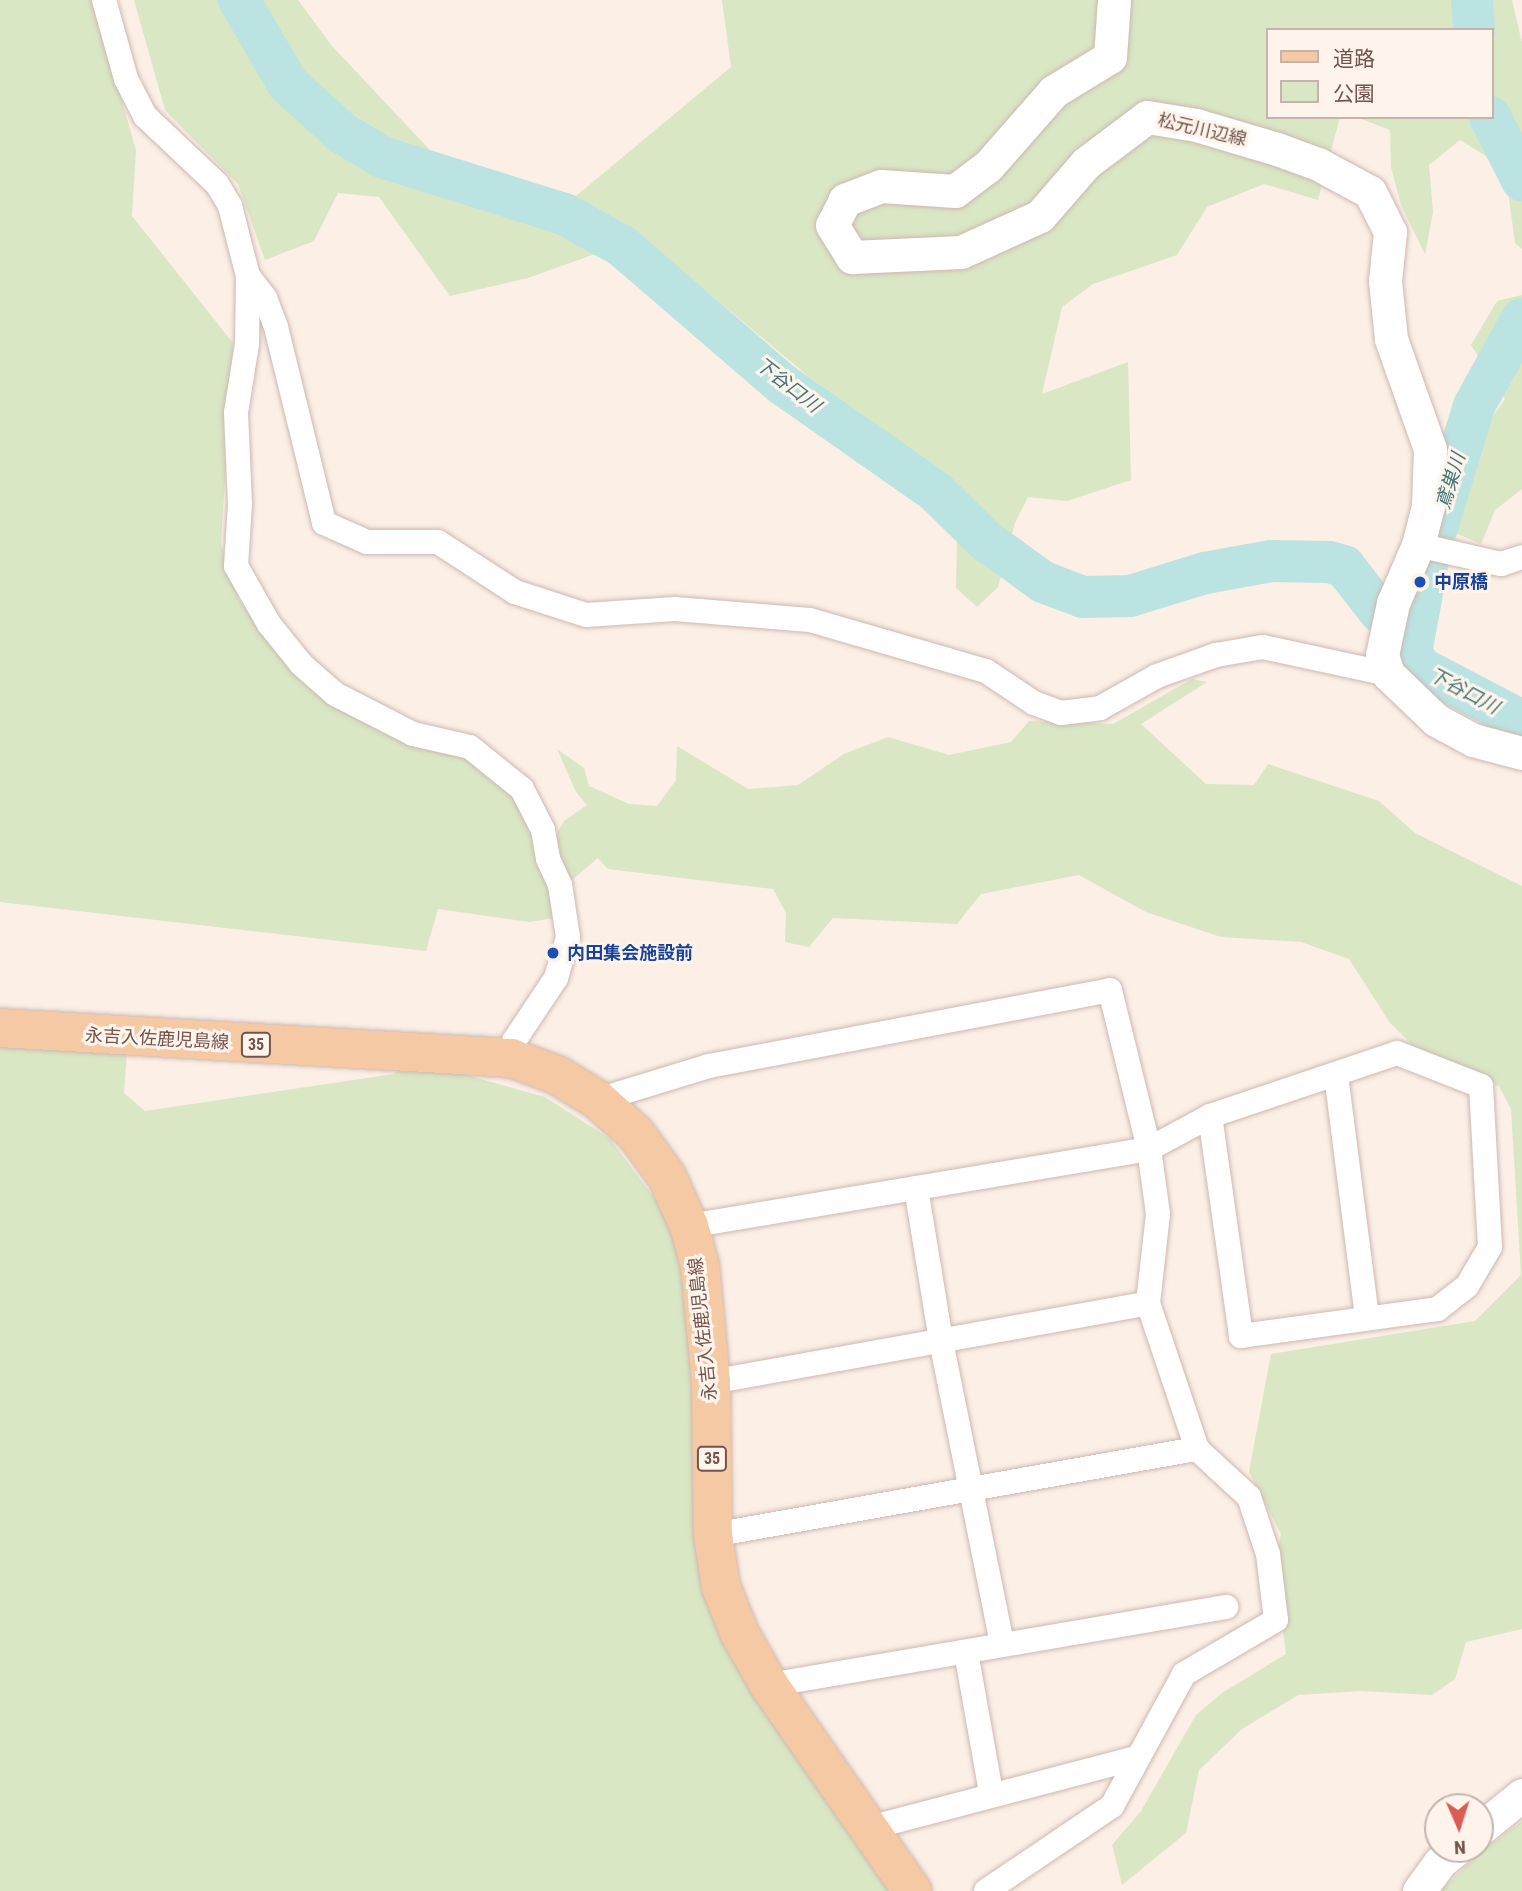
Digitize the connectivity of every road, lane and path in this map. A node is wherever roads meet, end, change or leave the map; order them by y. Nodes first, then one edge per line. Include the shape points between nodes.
1 (104, 0) edge
2 (1114, 0) edge
3 (248, 276) junction
4 (1420, 546) junction
5 (1522, 557) edge
6 (1385, 665) junction
7 (1522, 753) edge
8 (0, 1028) edge
9 (511, 1058) junction
10 (1336, 1075) junction
11 (598, 1100) junction
12 (1210, 1116) junction
13 (1149, 1149) junction
14 (916, 1188) junction
15 (689, 1226) junction
16 (1148, 1303) junction
17 (1367, 1317) junction
18 (941, 1341) junction
19 (711, 1382) junction
20 (1197, 1449) junction
21 (970, 1489) junction
22 (713, 1535) junction
23 (1226, 1607) dead end
24 (1002, 1644) junction
25 (965, 1652) junction
26 (769, 1685) junction
27 (1135, 1758) junction
28 (991, 1793) junction
29 (1522, 1795) edge
30 (1494, 1818) edge
31 (869, 1828) junction
32 (1439, 1863) edge
33 (912, 1891) edge
34 (986, 1891) edge
35 (1419, 1891) edge

1 - 3 street via 126,79 145,116 217,184 230,206
2 - 4 main road, 松元川辺線 via 1110,57 1054,91 988,166 956,191 881,186 845,200 832,225 852,257 961,252 1040,216 1086,163 1147,117 1196,125 1277,149 1318,164 1370,192 1390,232 1385,281 1391,339 1430,449 1428,506
3 - 6 street via 265,298 276,327 324,523 355,538 438,542 515,592 586,615 675,609 810,620 986,671 1034,703 1061,713 1100,708 1157,676 1216,655 1263,647
3 - 9 street via 247,344 236,413 240,504 236,566 269,624 301,664 335,694 413,734 470,747 522,789 543,830 548,859 560,885 568,937 556,978 514,1041
4 - 5 street via 1501,564
4 - 6 main road, 松元川辺線 via 1393,603
6 - 7 main road via 1436,720 1473,740
8 - 9 main road, 永吉入佐鹿児島線 / 35
9 - 11 main road, 永吉入佐鹿児島線 / 35 via 557,1075
10 - 12 street
10 - 17 street
10 - 17 street via 1398,1053 1482,1086 1490,1247 1467,1286 1438,1309
11 - 13 street via 709,1066 1110,990
11 - 15 main road, 永吉入佐鹿児島線 / 35 via 636,1134 652,1156
12 - 13 street
12 - 17 street via 1241,1336
13 - 14 street
13 - 16 street via 1157,1214
14 - 15 street
14 - 18 street
15 - 19 main road, 永吉入佐鹿児島線 / 35 via 700,1266
16 - 18 street
16 - 20 street
18 - 19 street
18 - 21 street
19 - 22 main road, 永吉入佐鹿児島線 / 35
20 - 21 street
20 - 27 street via 1249,1497 1268,1554 1276,1620 1184,1674
21 - 22 street
21 - 24 street
22 - 26 main road, 永吉入佐鹿児島線 / 35 via 721,1587 740,1634
23 - 24 street
24 - 25 street
25 - 26 street
25 - 28 street
26 - 31 main road, 永吉入佐鹿児島線 / 35
27 - 28 street
27 - 34 street via 1112,1806
28 - 31 street
29 - 30 main road
31 - 33 main road, 永吉入佐鹿児島線 / 35
32 - 35 main road

